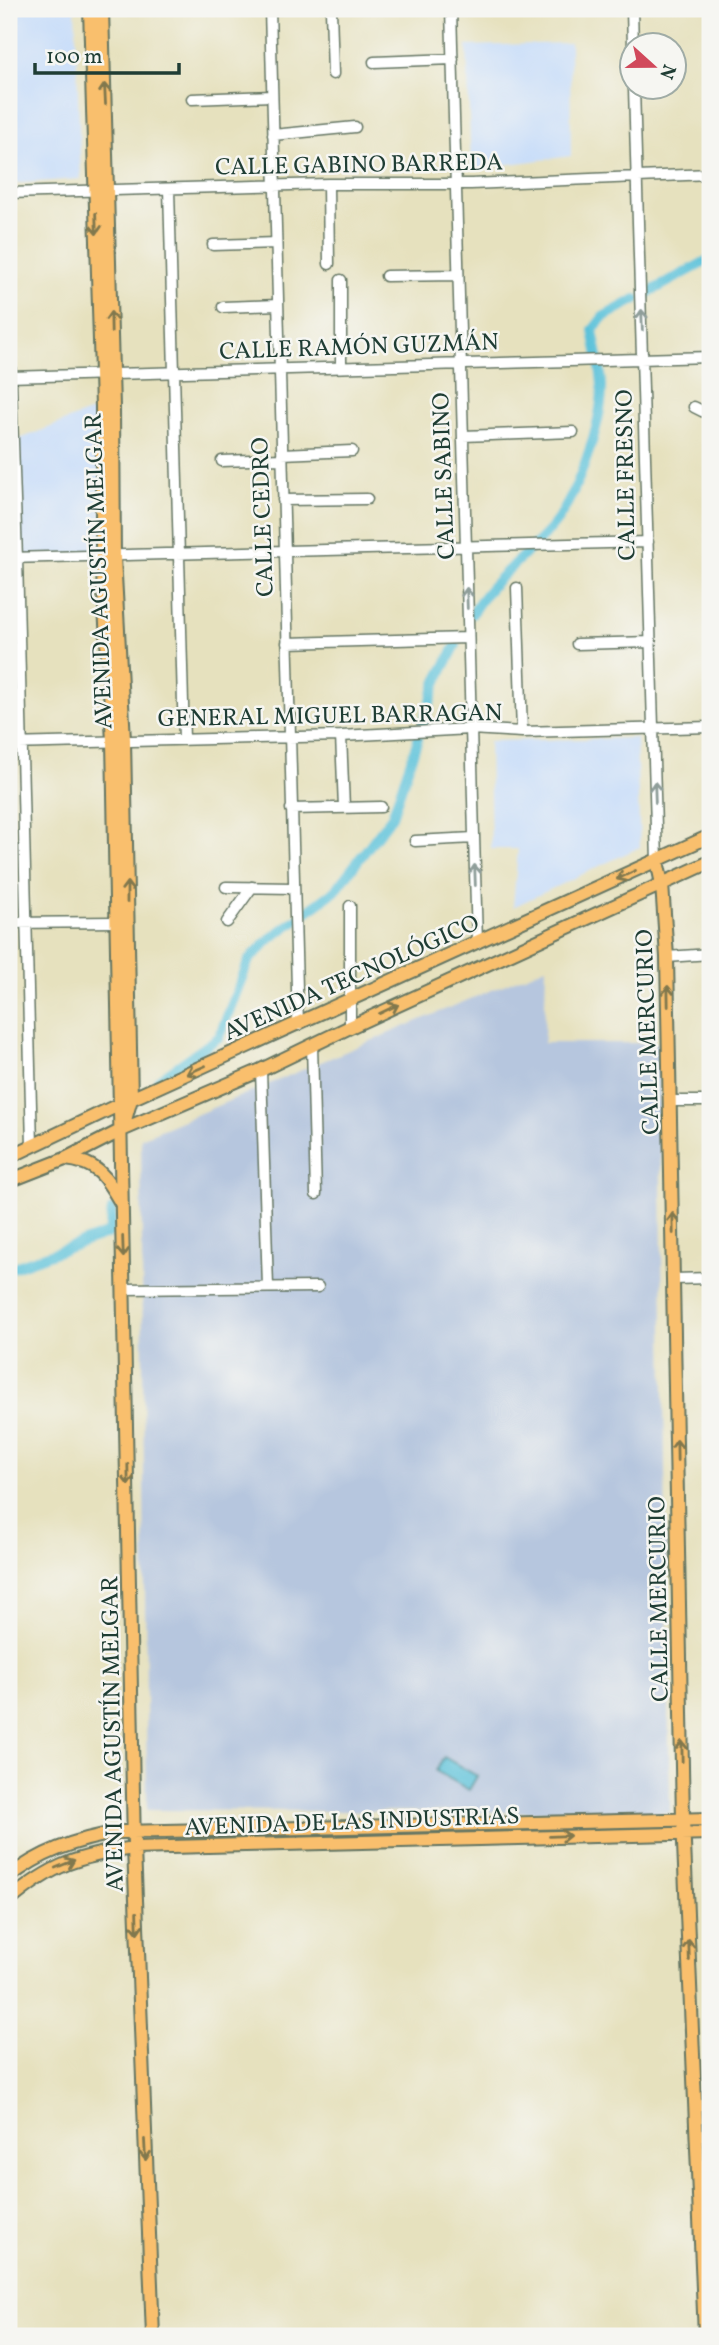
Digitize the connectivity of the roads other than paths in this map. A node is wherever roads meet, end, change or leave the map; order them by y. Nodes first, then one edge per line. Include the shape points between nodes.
1 (90, 9) edge
2 (102, 9) edge
3 (270, 9) edge
4 (331, 9) edge
5 (451, 9) edge
6 (632, 9) edge
7 (633, 32) edge
8 (453, 60) junction
9 (374, 62) dead end
10 (333, 74) dead end
11 (272, 96) junction
12 (192, 99) dead end
13 (635, 102) edge
14 (355, 127) dead end
15 (273, 135) junction
16 (710, 174) edge
17 (637, 176) junction
18 (456, 183) junction
19 (328, 184) junction
20 (274, 186) junction
21 (169, 189) junction
22 (101, 190) junction
23 (9, 193) edge
24 (276, 243) junction
25 (213, 245) dead end
26 (329, 264) dead end
27 (458, 275) junction
28 (387, 276) dead end
29 (341, 280) dead end
30 (278, 305) junction
31 (223, 307) dead end
32 (9, 326) edge
33 (710, 357) edge
34 (643, 359) junction
35 (461, 364) junction
36 (341, 367) junction
37 (279, 369) junction
38 (107, 372) junction
39 (174, 372) junction
40 (9, 376) edge
41 (694, 407) dead end
42 (710, 412) edge
43 (573, 432) dead end
44 (463, 436) junction
45 (352, 451) dead end
46 (282, 456) junction
47 (222, 461) dead end
48 (368, 499) dead end
49 (283, 500) junction
50 (648, 542) junction
51 (466, 547) junction
52 (284, 552) junction
53 (179, 555) junction
54 (108, 557) junction
55 (13, 558) edge
56 (517, 589) dead end
57 (468, 638) junction
58 (651, 642) junction
59 (287, 643) junction
60 (577, 644) dead end
61 (710, 727) edge
62 (470, 729) junction
63 (653, 729) junction
64 (522, 732) junction
65 (341, 736) junction
66 (289, 737) junction
67 (184, 740) junction
68 (119, 741) junction
69 (9, 744) edge
70 (20, 744) junction
71 (344, 807) junction
72 (381, 807) dead end
73 (291, 809) junction
74 (710, 836) edge
75 (474, 838) junction
76 (415, 841) dead end
77 (657, 861) junction
78 (710, 862) edge
79 (662, 884) junction
80 (226, 887) dead end
81 (252, 887) junction
82 (293, 888) junction
83 (350, 906) dead end
84 (115, 922) junction
85 (227, 922) dead end
86 (9, 923) edge
87 (25, 923) junction
88 (477, 943) junction
89 (710, 954) edge
90 (667, 957) junction
91 (349, 1002) junction
92 (298, 1025) junction
93 (350, 1027) junction
94 (312, 1045) junction
95 (261, 1070) junction
96 (131, 1075) junction
97 (155, 1088) junction
98 (126, 1101) junction
99 (671, 1101) junction
100 (710, 1101) edge
101 (122, 1130) junction
102 (32, 1146) junction
103 (9, 1157) edge
104 (65, 1159) junction
105 (9, 1181) edge
106 (316, 1194) dead end
107 (121, 1203) junction
108 (710, 1278) edge
109 (674, 1279) junction
110 (268, 1287) junction
111 (318, 1287) dead end
112 (124, 1289) junction
113 (710, 1819) edge
114 (382, 1826) junction
115 (683, 1826) junction
116 (641, 1828) junction
117 (134, 1832) junction
118 (710, 1833) edge
119 (382, 1841) junction
120 (134, 1848) junction
121 (9, 1877) edge
122 (9, 1901) edge
123 (153, 2336) edge
124 (705, 2336) edge

1 - 22 main road, AVENIDA AGUSTÍN MELGAR
22 -> 2 main road, AVENIDA AGUSTÍN MELGAR
3 - 11 street, CALLE CEDRO
4 - 10 street
5 - 8 street, CALLE SABINO
6 - 7 street
8 - 9 street
8 - 18 street, CALLE SABINO
11 - 12 street
11 - 15 street, CALLE CEDRO
13 - 17 street, CALLE FRESNO
14 - 15 street
15 - 20 street, CALLE CEDRO
16 - 17 street, CALLE GABINO BARREDA
17 - 18 street, CALLE GABINO BARREDA
34 -> 17 street, CALLE FRESNO
18 - 19 street, CALLE GABINO BARREDA
18 - 27 street, CALLE SABINO
19 - 20 street, CALLE GABINO BARREDA
19 - 26 street
20 - 21 street, CALLE GABINO BARREDA
20 - 24 street, CALLE CEDRO
21 - 22 street, CALLE GABINO BARREDA
21 - 39 street
22 - 23 street, CALLE GABINO BARREDA
22 - 38 main road, AVENIDA AGUSTÍN MELGAR
24 - 25 street
24 - 30 street, CALLE CEDRO
27 - 28 street
27 - 35 street, CALLE SABINO
29 - 36 street
30 - 31 street
30 - 37 street, CALLE CEDRO
32 - 40 street
33 - 34 street, CALLE RAMÓN GUZMÁN
34 - 35 street, CALLE RAMÓN GUZMÁN
34 - 50 street, CALLE FRESNO
35 - 36 street, CALLE RAMÓN GUZMÁN
35 - 44 street, CALLE SABINO
36 - 37 street, CALLE RAMÓN GUZMÁN
37 - 39 street, CALLE RAMÓN GUZMÁN
37 - 46 street, CALLE CEDRO
38 - 39 street, CALLE RAMÓN GUZMÁN
38 - 40 street, CALLE RAMÓN GUZMÁN
38 - 54 main road, AVENIDA AGUSTÍN MELGAR
39 - 53 street
40 - 55 street
41 - 42 street
43 - 44 street
44 - 51 street, CALLE SABINO
45 - 46 street
46 - 47 street
46 - 49 street, CALLE CEDRO
48 - 49 street
49 - 52 street, CALLE CEDRO
50 - 51 street
50 - 58 street, CALLE FRESNO
51 - 52 street
57 -> 51 street, CALLE SABINO
52 - 53 street
52 - 59 street, CALLE CEDRO
53 - 54 street
53 - 67 street
54 - 55 street
54 - 68 main road, AVENIDA AGUSTÍN MELGAR
55 - 70 street
56 - 64 street
57 - 59 street
57 - 62 street, CALLE SABINO
58 - 60 street
58 - 63 street, CALLE FRESNO
59 - 66 street, CALLE CEDRO
61 - 63 street, GENERAL MIGUEL BARRAGAN
62 - 64 street, GENERAL MIGUEL BARRAGAN
62 - 65 street, GENERAL MIGUEL BARRAGAN
62 - 75 street, CALLE SABINO
63 - 64 street, GENERAL MIGUEL BARRAGAN
77 -> 63 street, CALLE FRESNO
65 - 66 street, GENERAL MIGUEL BARRAGAN
65 - 71 street
66 - 67 street, GENERAL MIGUEL BARRAGAN
66 - 73 street, CALLE CEDRO
67 - 68 street, GENERAL MIGUEL BARRAGAN
68 - 70 street, GENERAL MIGUEL BARRAGAN
68 - 84 main road, AVENIDA AGUSTÍN MELGAR
96 -> 68 main road, AVENIDA AGUSTÍN MELGAR
69 - 70 street, GENERAL MIGUEL BARRAGAN
70 - 87 street
71 - 72 street
71 - 73 street
73 - 82 street, CALLE CEDRO
74 - 77 main road, AVENIDA TECNOLÓGICO
75 - 76 street
88 -> 75 street, CALLE SABINO
77 - 79 main road, CALLE MERCURIO
77 -> 88 main road, AVENIDA TECNOLÓGICO
78 - 79 main road, AVENIDA TECNOLÓGICO
79 - 90 main road, CALLE MERCURIO
93 -> 79 main road, AVENIDA TECNOLÓGICO
80 - 81 street
81 - 82 street
81 - 85 street
82 - 92 street, CALLE CEDRO
83 - 91 street
84 - 87 street
84 - 98 main road, AVENIDA AGUSTÍN MELGAR
86 - 87 street
87 - 102 street
88 - 91 main road, AVENIDA TECNOLÓGICO
89 - 90 street
99 -> 90 main road, CALLE MERCURIO
91 - 92 main road, AVENIDA TECNOLÓGICO
91 - 93 street
92 -> 97 main road, AVENIDA TECNOLÓGICO
93 - 94 main road, AVENIDA TECNOLÓGICO
94 - 95 main road, AVENIDA TECNOLÓGICO
94 - 106 street
95 - 101 main road, AVENIDA TECNOLÓGICO
95 - 110 street
96 - 97 main road
96 - 98 main road, AVENIDA AGUSTÍN MELGAR
97 - 98 main road, AVENIDA TECNOLÓGICO
98 - 101 main road, AVENIDA AGUSTÍN MELGAR
98 - 102 main road, AVENIDA TECNOLÓGICO
99 - 100 street
109 -> 99 main road, CALLE MERCURIO
101 - 104 main road, AVENIDA TECNOLÓGICO
101 - 107 main road, AVENIDA AGUSTÍN MELGAR
102 - 103 main road, AVENIDA TECNOLÓGICO
104 - 105 main road, AVENIDA TECNOLÓGICO
104 - 107 main road via 100,1171
107 -> 112 main road, AVENIDA AGUSTÍN MELGAR
108 - 109 street
115 -> 109 main road, CALLE MERCURIO
110 - 111 street
110 - 112 street
112 -> 117 main road, AVENIDA AGUSTÍN MELGAR
113 - 115 main road, AVENIDA DE LAS INDUSTRIAS
114 - 116 main road, AVENIDA DE LAS INDUSTRIAS
114 - 117 main road, AVENIDA DE LAS INDUSTRIAS
114 - 119 main road
115 - 116 main road, AVENIDA DE LAS INDUSTRIAS
115 - 118 main road, AVENIDA DE LAS INDUSTRIAS
124 -> 115 main road, CALLE MERCURIO
119 -> 116 main road, AVENIDA DE LAS INDUSTRIAS
117 - 120 main road, AVENIDA AGUSTÍN MELGAR
117 - 121 main road, AVENIDA DE LAS INDUSTRIAS via 71,1843
119 - 120 main road, AVENIDA DE LAS INDUSTRIAS
122 -> 120 main road, AVENIDA DE LAS INDUSTRIAS via 64,1863
120 -> 123 main road, AVENIDA AGUSTÍN MELGAR

